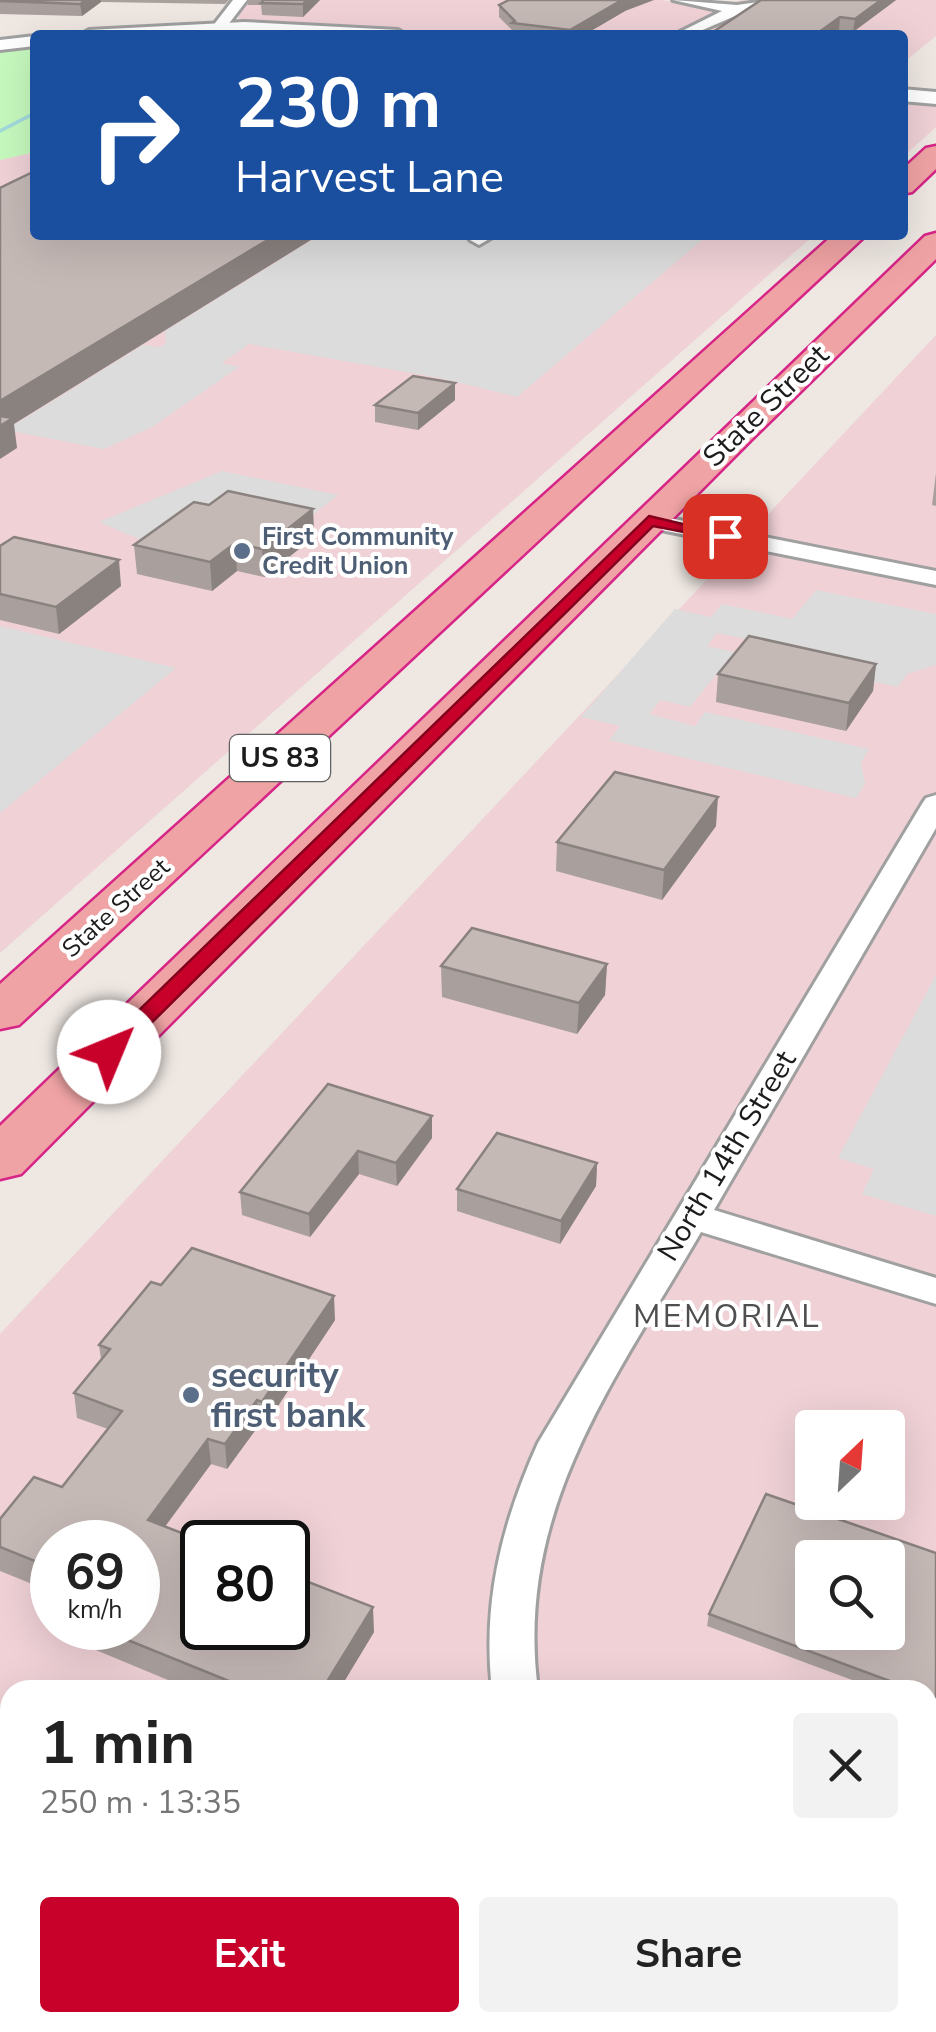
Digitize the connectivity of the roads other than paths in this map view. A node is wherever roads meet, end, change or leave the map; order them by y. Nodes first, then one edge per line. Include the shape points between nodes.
1 (240, 0) edge
2 (680, 0) edge
3 (765, 0) edge
4 (737, 9) junction
5 (219, 27) junction
6 (170, 30) edge
7 (286, 30) edge
8 (691, 30) edge
9 (30, 42) edge
10 (0, 45) edge
11 (908, 96) edge
12 (936, 98) edge
13 (936, 154) edge
14 (908, 180) edge
15 (846, 240) edge
16 (936, 242) edge
17 (649, 520) junction
18 (936, 578) edge
19 (936, 804) edge
20 (0, 1014) edge
21 (0, 1160) edge
22 (691, 1216) junction
23 (936, 1292) edge
24 (514, 1680) edge

1 - 5 street
2 - 4 street
3 - 4 street
4 - 8 street
5 - 6 street
5 - 7 street
9 - 10 street
11 - 12 street
13 - 14 highway
15 - 20 highway, State Street / US 83
16 - 17 highway, State Street / US 83
17 - 18 street
17 - 21 highway, State Street / US 83
19 - 22 street, North 14th Street
22 - 23 street
22 - 24 street, North 14th Street via 538,1485 514,1575

